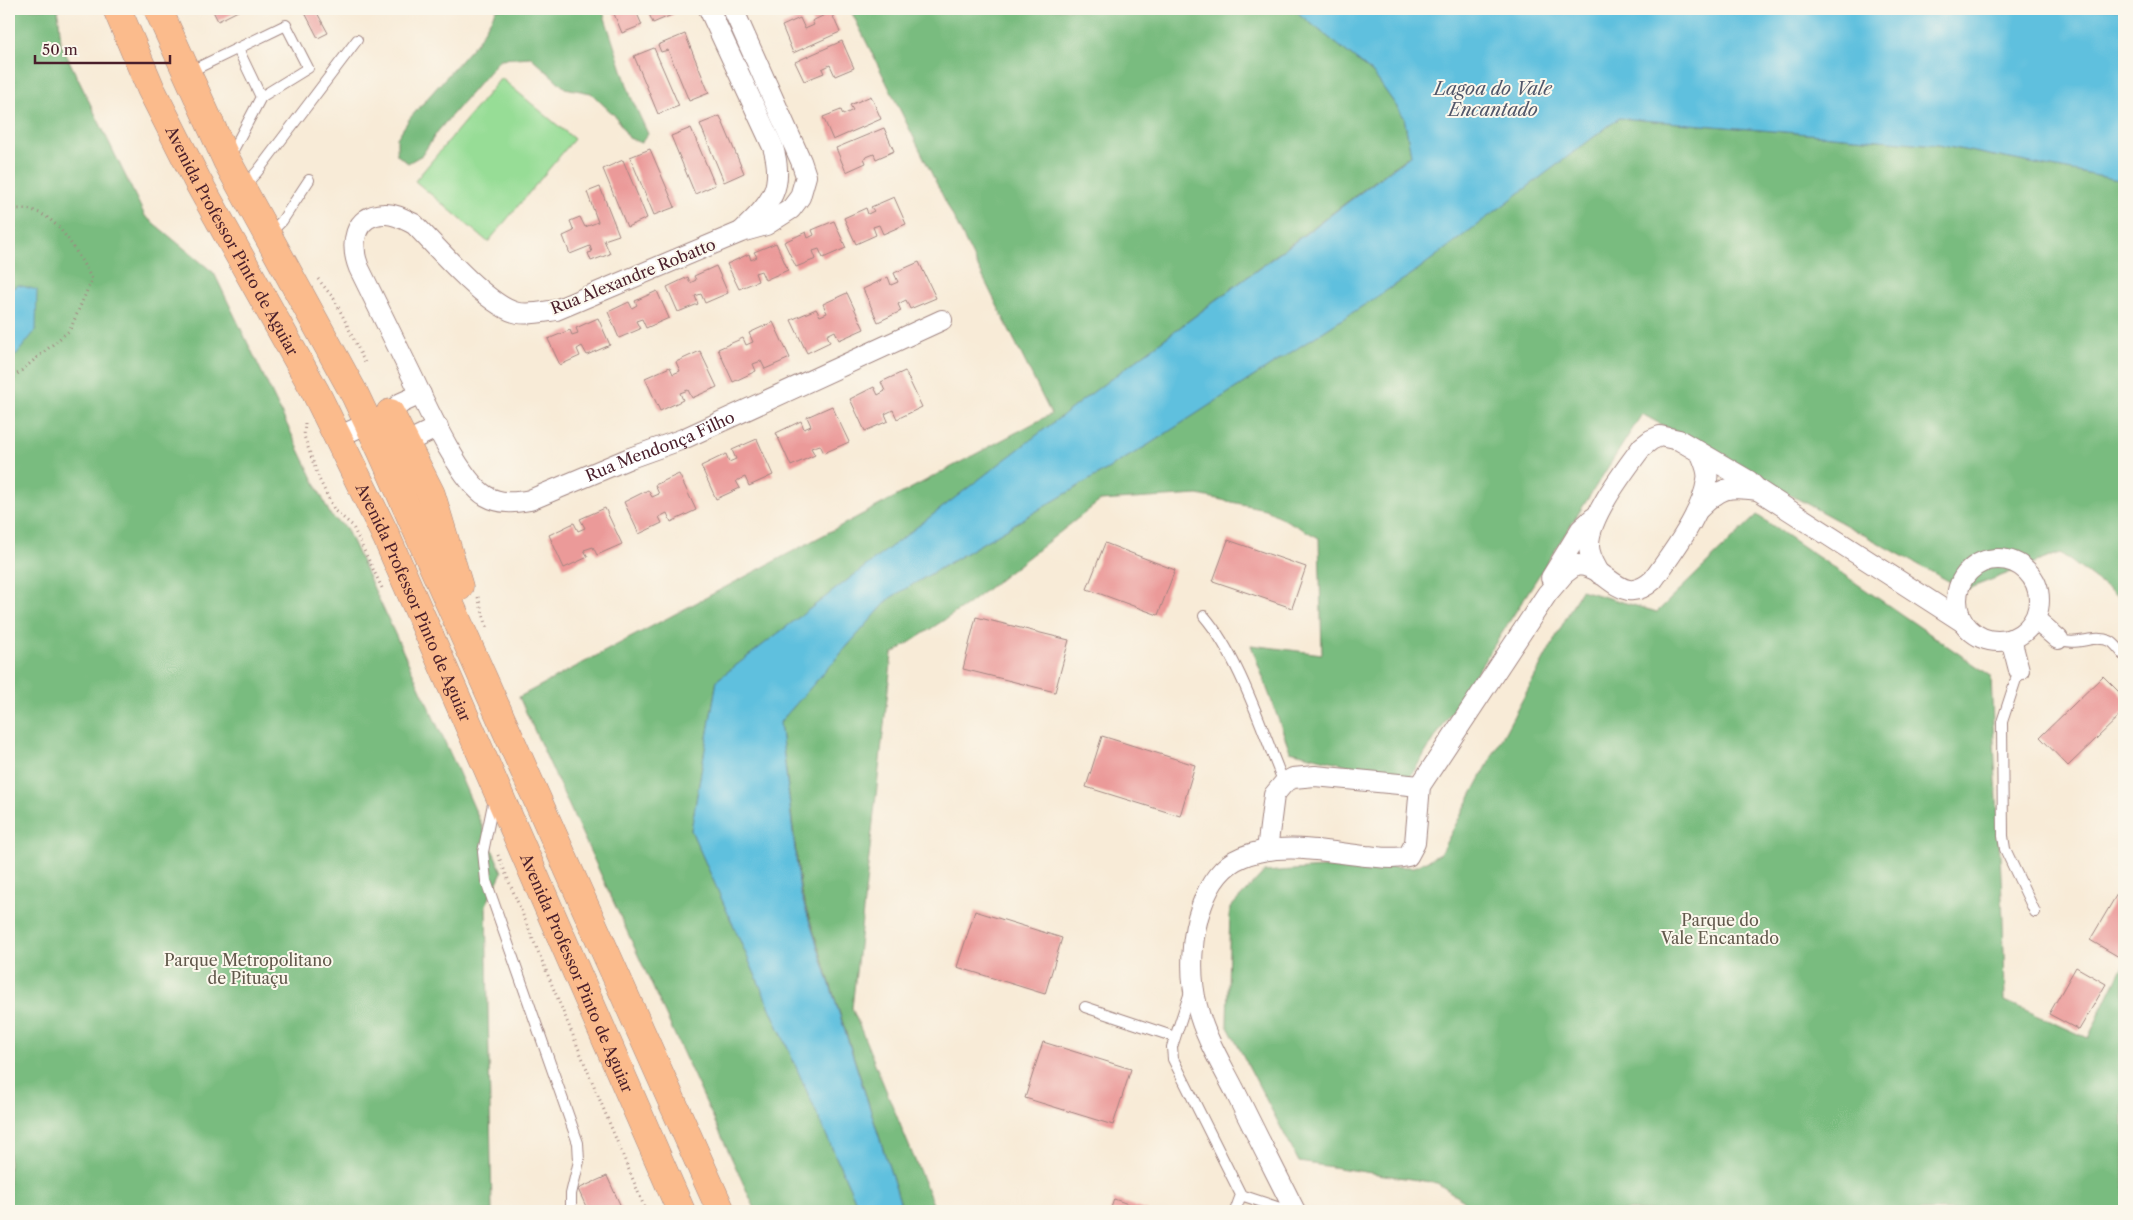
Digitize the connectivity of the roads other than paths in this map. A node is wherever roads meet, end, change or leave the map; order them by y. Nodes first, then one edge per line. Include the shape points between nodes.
1 (117, 9) edge
2 (158, 9) edge
3 (709, 9) edge
4 (733, 9) edge
5 (357, 40) dead end
6 (238, 49) junction
7 (186, 74) junction
8 (262, 97) junction
9 (227, 161) junction
10 (310, 180) dead end
11 (241, 188) junction
12 (741, 232) junction
13 (267, 237) junction
14 (942, 320) dead end
15 (421, 394) junction
16 (379, 418) junction
17 (438, 427) junction
18 (338, 437) junction
19 (405, 442) junction
20 (1700, 454) junction
21 (1758, 490) junction
22 (1697, 510) junction
23 (1598, 514) junction
24 (1600, 574) junction
25 (1547, 594) junction
26 (1204, 616) dead end
27 (2035, 619) junction
28 (1963, 622) junction
29 (2011, 639) junction
30 (2058, 639) joint
31 (2111, 641) junction
32 (2124, 645) edge
33 (2124, 655) edge
34 (2019, 670) joint
35 (486, 680) junction
36 (1284, 783) junction
37 (1420, 786) junction
38 (496, 788) junction
39 (1267, 850) junction
40 (2035, 912) dead end
41 (1193, 984) junction
42 (1086, 1008) dead end
43 (1175, 1037) junction
44 (1241, 1195) junction
45 (571, 1211) edge
46 (681, 1211) edge
47 (721, 1211) edge
48 (1236, 1211) edge
49 (1289, 1211) edge
50 (1295, 1211) edge

1 - 18 main road, Avenida Professor Pinto de Aguiar via 151,90 197,180
2 - 7 main road, Avenida Professor Pinto de Aguiar
3 - 12 street, Rua Alexandre Robatto via 773,146 778,164 774,194 763,211
4 - 12 street, Rua Alexandre Robatto via 806,176 800,197 791,209 766,226
5 - 11 lane via 257,172
6 - 7 lane
6 - 8 lane
6 - 8 lane via 286,25 308,68
7 - 9 main road, Avenida Professor Pinto de Aguiar
8 - 9 lane
9 - 11 main road, Avenida Professor Pinto de Aguiar
10 - 13 lane
11 - 13 main road, Avenida Professor Pinto de Aguiar
12 - 15 street, Rua Alexandre Robatto via 556,310 536,314 516,313 491,300 414,224 398,216 370,217 357,231 354,256
13 - 16 main road, Avenida Professor Pinto de Aguiar
14 - 17 street, Rua Mendonça Filho via 683,439 530,500 513,503 485,495 474,486 451,454
15 - 16 street
15 - 17 street, Rua Mendonça Filho
16 - 18 street
16 - 19 main road
16 - 35 main road, Avenida Professor Pinto de Aguiar
17 - 19 street
18 - 38 main road, Avenida Professor Pinto de Aguiar via 390,546
19 - 35 main road via 438,513
20 - 21 street via 1715,459
20 - 22 street via 1708,479
20 - 23 street via 1669,436 1650,440
21 - 22 street via 1722,489
21 - 28 street
22 - 24 street via 1662,568 1644,588 1634,591 1622,588
23 - 24 street via 1588,544
23 - 25 street via 1581,529 1552,573
24 - 25 street via 1576,565
25 - 37 street
26 - 36 lane via 1220,634
27 - 28 street via 2040,598 2033,578 2017,563 1996,559 1976,565 1962,580 1957,601
27 - 29 street
27 - 30 street
28 - 29 street via 1970,630 1989,640
29 - 34 street
30 - 31 lane via 2068,643 2100,639
31 - 32 lane
31 - 33 lane
34 - 40 lane via 2002,722 2003,836
35 - 47 main road, Avenida Professor Pinto de Aguiar via 523,771
36 - 37 street via 1293,778 1314,776
36 - 39 street via 1274,795 1271,806
37 - 39 street via 1415,843 1408,856 1390,858 1294,848
38 - 45 lane via 482,863 578,1143 579,1161 570,1194
38 - 46 main road, Avenida Professor Pinto de Aguiar
39 - 41 street via 1242,857 1215,879 1197,918
41 - 43 lane
41 - 50 street via 1205,1030
42 - 43 lane
43 - 44 lane via 1173,1060
44 - 48 lane
44 - 49 lane

